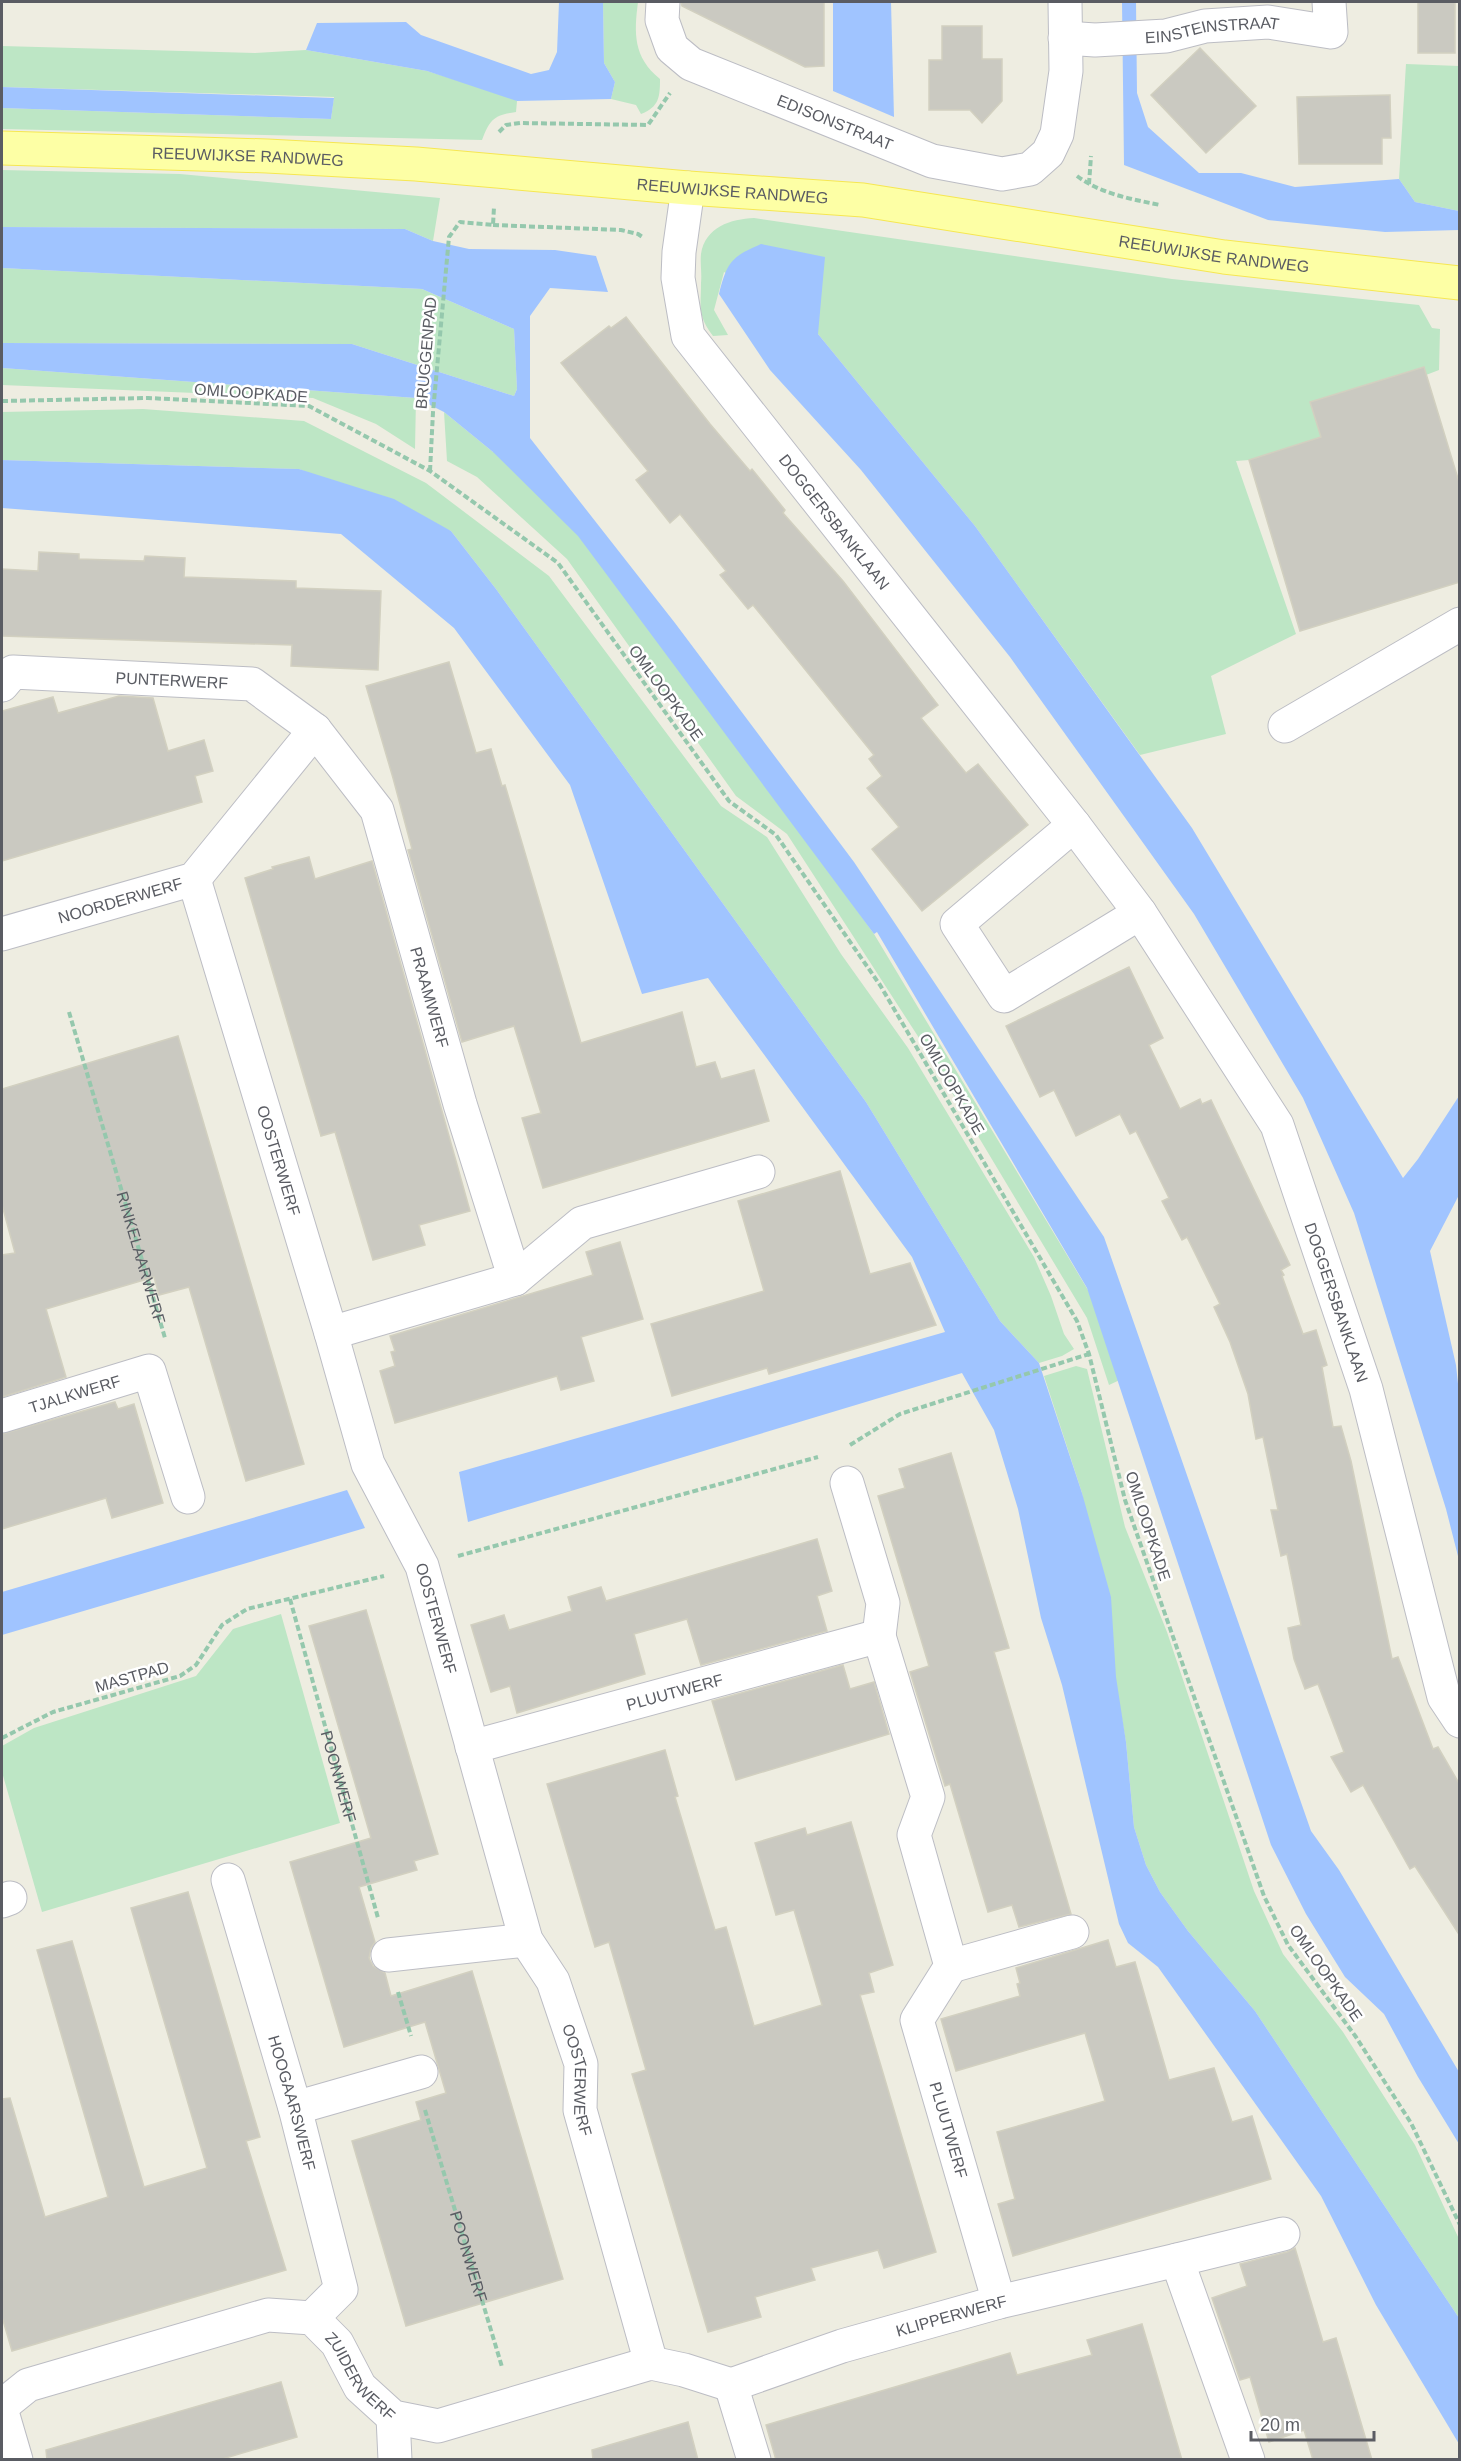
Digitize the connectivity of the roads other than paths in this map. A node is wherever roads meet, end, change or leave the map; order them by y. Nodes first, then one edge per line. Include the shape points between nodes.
1 (663, 2) edge
2 (1065, 2) edge
3 (1329, 2) edge
4 (1080, 39) junction
5 (2, 148) edge
6 (688, 188) junction
7 (1460, 283) edge
8 (1460, 624) edge
9 (5, 676) edge
10 (1285, 726) dead end
11 (315, 730) junction
12 (1074, 825) junction
13 (194, 879) junction
14 (1140, 913) junction
15 (2, 934) edge
16 (758, 1172) dead end
17 (515, 1279) junction
18 (331, 1332) junction
19 (2, 1416) edge
20 (847, 1483) dead end
21 (188, 1497) dead end
22 (879, 1636) junction
23 (1460, 1720) edge
24 (472, 1747) junction
25 (228, 1880) dead end
26 (1072, 1932) dead end
27 (526, 1940) junction
28 (388, 1955) road end
29 (951, 1966) junction
30 (418, 2073) road end
31 (295, 2108) junction
32 (1283, 2234) dead end
33 (1177, 2260) junction
34 (999, 2302) junction
35 (312, 2318) junction
36 (651, 2364) junction
37 (731, 2385) junction
38 (2, 2406) edge
39 (2, 2412) edge
40 (393, 2417) junction
41 (16, 2460) edge
42 (395, 2460) edge
43 (754, 2460) edge
44 (1248, 2460) edge

1 - 4 street, EDISONSTRAAT via 662,20 672,48 691,64 932,161 1002,174 1030,169 1048,153 1057,134 1066,71
2 - 4 street
3 - 4 street, EINSTEINSTRAAT via 1331,32 1268,22 1205,26 1166,36
5 - 6 main road, REEUWIJKSE RANDWEG via 416,164
6 - 7 main road, REEUWIJKSE RANDWEG via 863,200 1224,257
6 - 12 street, DOGGERSBANKLAAN via 678,252 678,278 688,336
8 - 10 street
9 - 11 street, PUNTERWERF via 252,684
11 - 13 street, NOORDERWERF
11 - 17 street, PRAAMWERF via 377,810 460,1104
12 - 14 street, DOGGERSBANKLAAN
12 - 14 street via 957,924 1004,996
13 - 15 street, NOORDERWERF
13 - 18 street, OOSTERWERF
14 - 23 street, DOGGERSBANKLAAN via 1277,1125 1366,1389 1444,1697
16 - 17 street via 582,1222
17 - 18 street
18 - 24 street, OOSTERWERF via 368,1464 422,1566
19 - 21 street, TJALKWERF via 149,1371
20 - 22 street via 883,1603
22 - 24 street, PLUUTWERF
22 - 29 street via 928,1797 914,1835
24 - 27 street, OOSTERWERF
25 - 31 street, HOOGAARSWERF
26 - 29 street
27 - 28 street
27 - 36 street, OOSTERWERF via 554,1981 581,2064 580,2110
29 - 34 street, PLUUTWERF via 917,2020
30 - 31 street
31 - 35 street, HOOGAARSWERF via 342,2289
32 - 33 street, KLIPPERWERF
33 - 34 street, KLIPPERWERF
33 - 44 street
34 - 37 street, KLIPPERWERF via 842,2346
35 - 38 street, ZUIDERWERF via 268,2315 28,2385
35 - 40 street, ZUIDERWERF via 338,2343 360,2387
36 - 37 street, ZUIDERWERF
36 - 40 street, ZUIDERWERF via 438,2426
37 - 43 street
39 - 41 street
40 - 42 street

